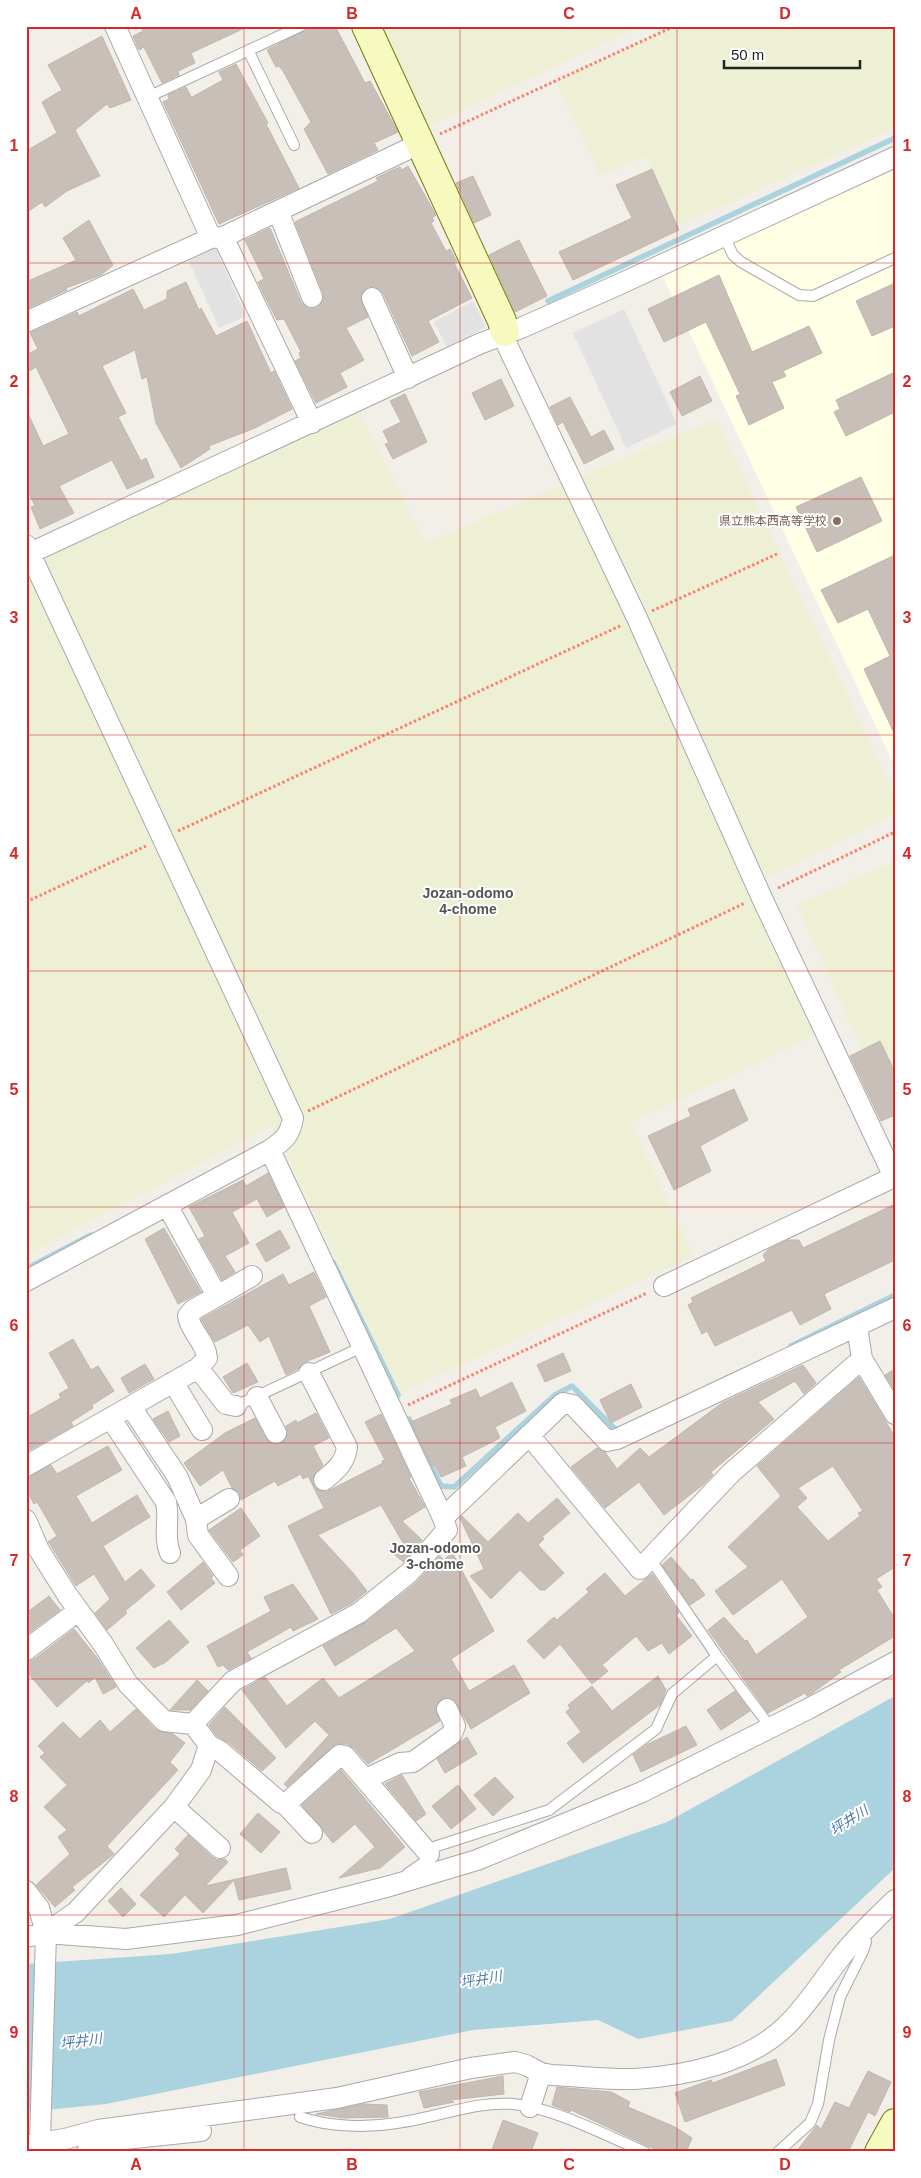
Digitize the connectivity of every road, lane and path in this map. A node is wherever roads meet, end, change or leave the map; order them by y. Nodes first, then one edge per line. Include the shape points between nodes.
1 (115, 26) edge
2 (301, 26) edge
3 (366, 26) edge
4 (675, 26) edge
5 (249, 52) junction
6 (148, 97) junction
7 (422, 143) junction
8 (294, 145) dead end
9 (895, 156) edge
10 (278, 211) junction
11 (724, 236) junction
12 (217, 238) junction
13 (895, 258) edge
14 (312, 297) dead end
15 (372, 298) dead end
16 (26, 322) edge
17 (505, 332) junction
18 (408, 378) junction
19 (312, 423) junction
20 (28, 551) edge
21 (777, 554) dead end
22 (637, 618) junction
23 (895, 832) edge
24 (163, 838) junction
25 (761, 896) junction
26 (26, 902) edge
27 (293, 1118) junction
28 (270, 1150) junction
29 (894, 1178) edge
30 (167, 1205) junction
31 (252, 1276) dead end
32 (26, 1281) edge
33 (664, 1286) joint
34 (216, 1296) junction
35 (895, 1308) edge
36 (857, 1327) junction
37 (362, 1347) junction
38 (862, 1359) junction
39 (198, 1368) junction
40 (309, 1373) junction
41 (173, 1382) junction
42 (257, 1397) junction
43 (236, 1406) joint
44 (131, 1407) junction
45 (393, 1412) junction
46 (895, 1414) edge
47 (111, 1419) junction
48 (202, 1430) dead end
49 (276, 1433) dead end
50 (529, 1435) junction
51 (26, 1466) edge
52 (324, 1480) dead end
53 (229, 1499) dead end
54 (443, 1518) junction
55 (196, 1519) junction
56 (26, 1520) edge
57 (170, 1554) dead end
58 (651, 1560) junction
59 (228, 1576) dead end
60 (78, 1611) junction
61 (26, 1650) edge
62 (717, 1656) junction
63 (895, 1662) edge
64 (447, 1709) dead end
65 (194, 1724) junction
66 (771, 1728) junction
67 (209, 1746) junction
68 (366, 1779) junction
69 (284, 1803) junction
70 (174, 1807) junction
71 (312, 1834) dead end
72 (220, 1848) dead end
73 (429, 1854) junction
74 (390, 1886) junction
75 (26, 1890) edge
76 (895, 1900) edge
77 (863, 1932) junction
78 (26, 1937) edge
79 (46, 1940) junction
80 (541, 2073) junction
81 (530, 2106) junction
82 (300, 2117) joint
83 (895, 2123) edge
84 (194, 2125) junction
85 (35, 2140) edge
86 (86, 2152) edge
87 (645, 2152) edge
88 (778, 2152) edge
89 (879, 2152) edge

1 - 6 street
2 - 5 lane
3 - 7 street
4 - 7 path
5 - 6 lane
5 - 8 lane
6 - 12 street
7 - 10 street
7 - 17 street
9 - 11 street
10 - 12 street
10 - 14 street
11 - 13 lane via 733,256 799,295 814,296
11 - 17 street via 521,328
12 - 16 street
12 - 19 street
15 - 18 street
17 - 18 street
17 - 22 street via 508,347
18 - 19 street
19 - 20 street
20 - 24 street
21 - 22 path
22 - 24 path
22 - 25 street
23 - 25 path
24 - 26 path
24 - 27 street
25 - 27 path
25 - 29 street
27 - 28 street via 286,1139
28 - 30 street
28 - 37 street
29 - 33 street
30 - 32 street
30 - 34 street
31 - 34 street
33 - 45 path
34 - 39 street via 192,1310 188,1316 206,1352 207,1358
35 - 36 street
36 - 38 street
36 - 50 street via 617,1439 607,1441 573,1405 563,1403
37 - 40 lane
37 - 45 street
38 - 46 street
38 - 58 street via 731,1474
39 - 41 street
39 - 43 street via 226,1404
40 - 42 lane
40 - 52 street via 346,1447 346,1458
41 - 44 street
41 - 48 street
42 - 43 lane
42 - 49 street
44 - 47 street
44 - 55 street via 177,1476
45 - 54 street
47 - 51 street
47 - 57 street via 166,1502 166,1543
50 - 54 street
50 - 58 street via 640,1569
53 - 55 street
54 - 65 street via 447,1530 409,1574 359,1613 233,1681
55 - 59 street via 198,1535
56 - 60 street via 39,1550
58 - 62 lane
60 - 61 street
60 - 65 street via 128,1684 164,1721
62 - 66 lane
62 - 73 lane via 672,1694 656,1729 549,1810 434,1847
63 - 66 street
64 - 68 street via 455,1726 452,1734 413,1762 395,1765
65 - 67 street
66 - 74 street via 642,1792 562,1826 476,1860
67 - 69 street via 220,1751
67 - 70 street via 201,1770
68 - 69 street via 345,1756 340,1755
68 - 73 street
69 - 71 street
70 - 72 street
70 - 79 street
73 - 74 lane via 423,1863
74 - 79 street via 237,1925 126,1939
75 - 79 street via 39,1908
76 - 77 street
77 - 80 street via 786,2027 749,2051 676,2075 633,2079
77 - 88 lane via 866,1942 863,1951 840,1997 818,2104 810,2123
78 - 79 street
79 - 85 street
80 - 81 street
80 - 84 street via 515,2062 472,2068
81 - 82 lane via 512,2104 464,2108 397,2123 318,2123
81 - 87 lane
82 - 84 street
83 - 89 street
84 - 85 street via 98,2130
84 - 86 street via 115,2140 96,2145

